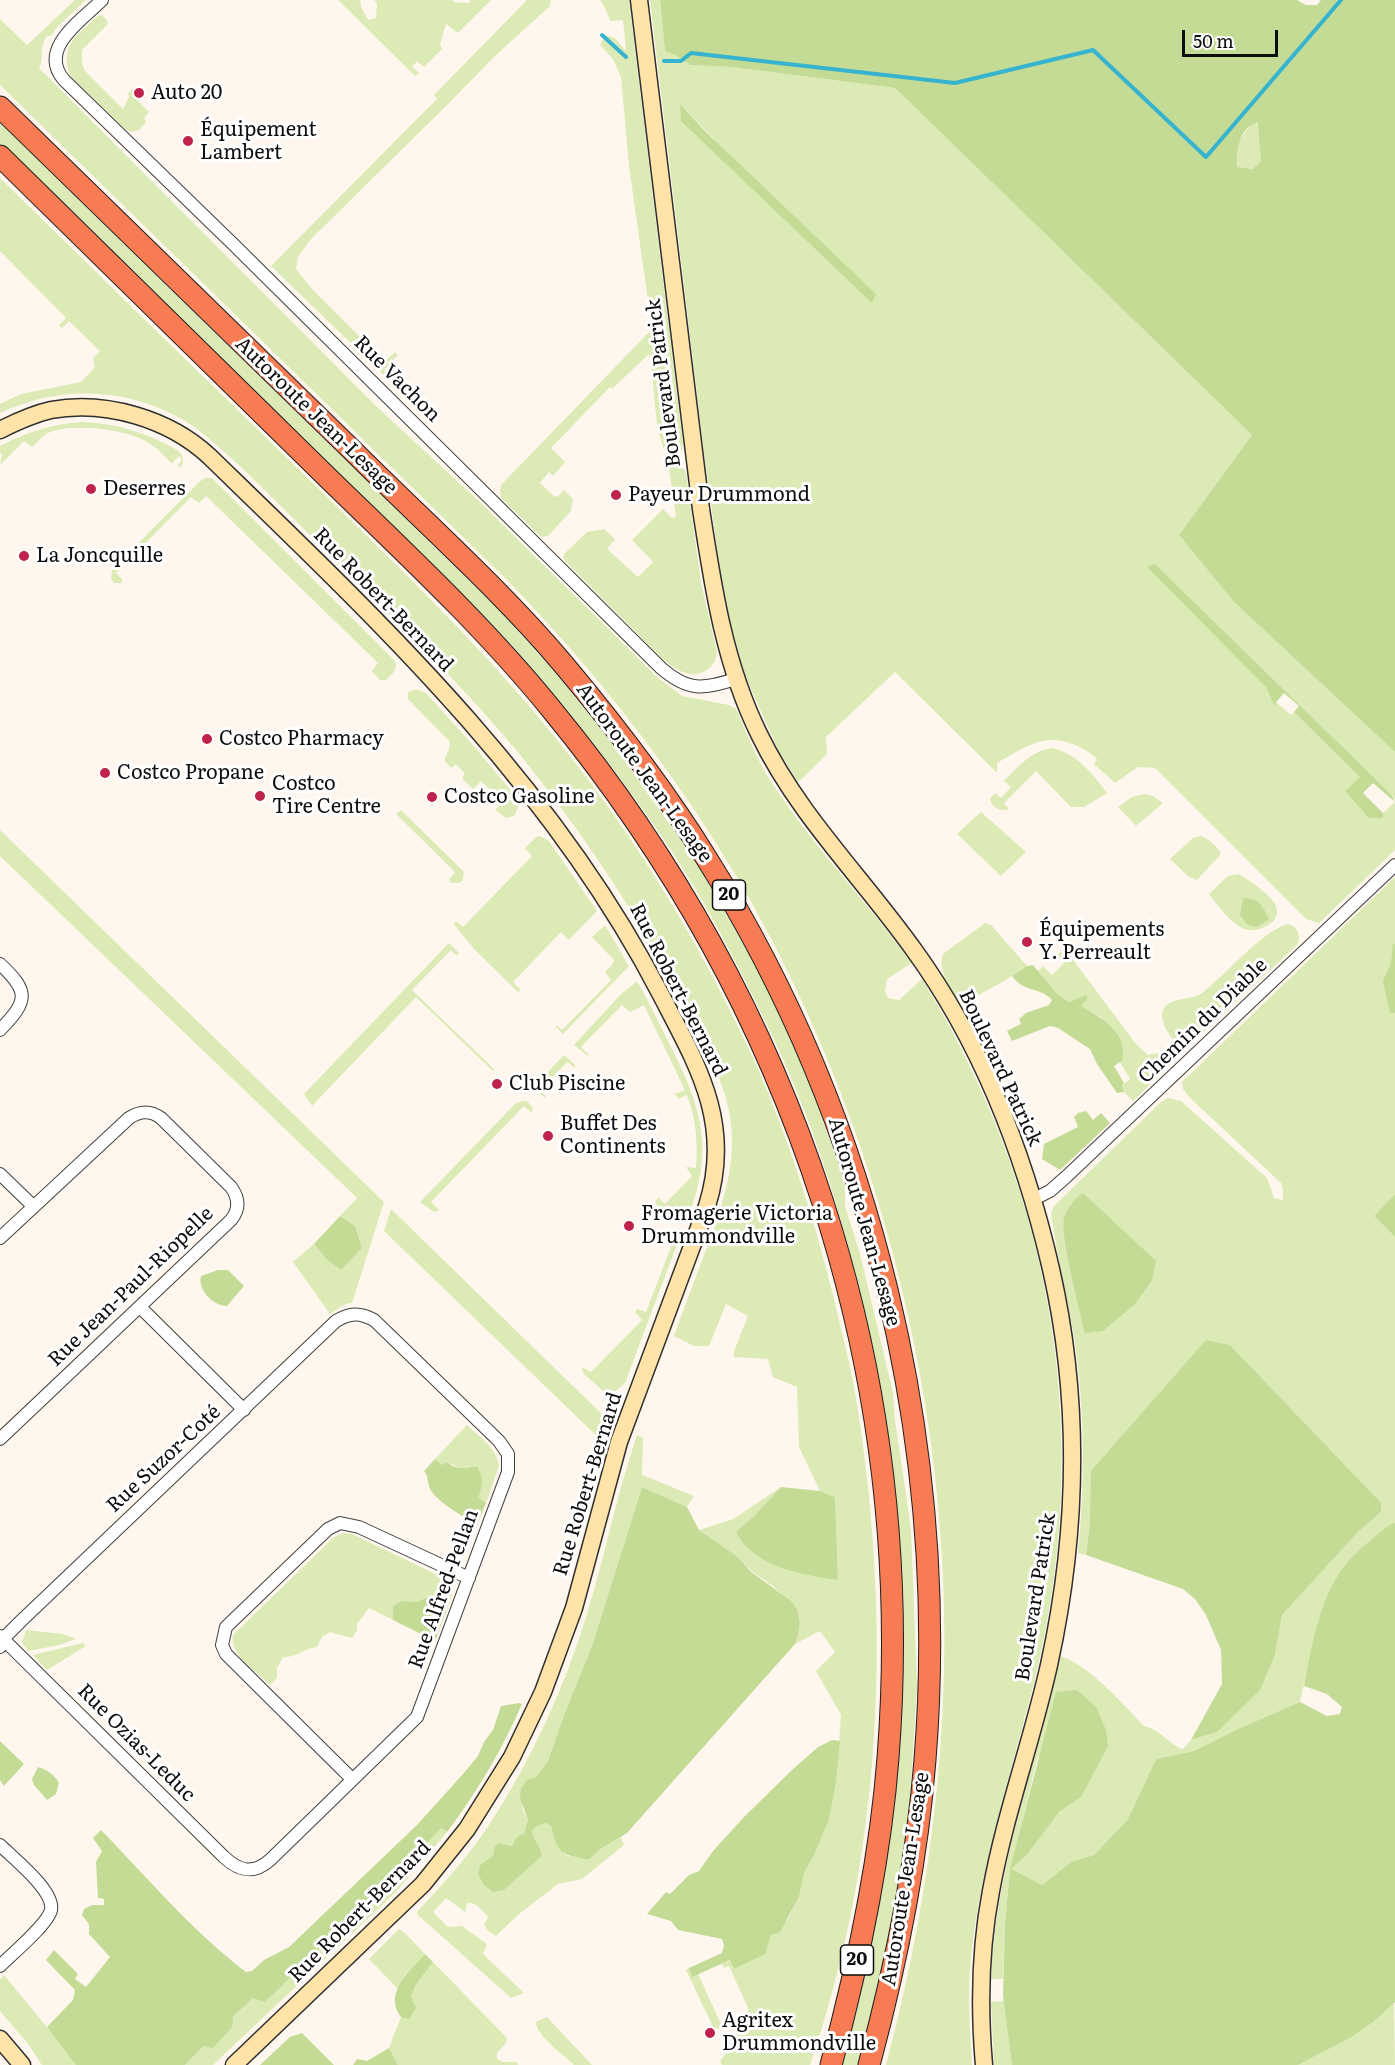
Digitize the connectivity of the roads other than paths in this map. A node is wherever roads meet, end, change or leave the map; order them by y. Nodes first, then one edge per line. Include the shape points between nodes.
1 (102, 0) edge
2 (639, 0) edge
3 (0, 107) edge
4 (0, 156) edge
5 (0, 430) edge
6 (736, 680) junction
7 (1395, 865) edge
8 (0, 963) edge
9 (0, 1030) edge
10 (0, 1174) edge
11 (1034, 1199) junction
12 (33, 1206) junction
13 (0, 1238) edge
14 (140, 1307) junction
15 (355, 1313) joint
16 (244, 1410) junction
17 (0, 1439) edge
18 (469, 1578) junction
19 (1, 1641) edge
20 (352, 1779) junction
21 (0, 1845) edge
22 (248, 1870) joint
23 (0, 1966) edge
24 (0, 2039) edge
25 (831, 2062) edge
26 (22, 2065) edge
27 (234, 2065) edge
28 (869, 2065) edge
29 (984, 2065) edge

1 - 6 street, Rue Vachon via 58,45 57,70 64,80 661,668 682,683 699,688
2 - 6 street, Boulevard Patrick via 700,509 717,609
3 - 28 highway, Autoroute Jean-Lesage / 20 via 491,586 559,659 646,770 704,853 759,950 803,1041 846,1151 881,1269 909,1399 927,1545 929,1691 922,1795 902,1924
4 - 25 highway, Autoroute Jean-Lesage / 20 via 452,599 532,685 609,783 684,895 733,983 774,1071 818,1186 855,1320 879,1450 891,1576 891,1709 880,1828 862,1938
5 - 27 street, Rue Robert-Bernard via 51,411 100,409 162,425 209,456 446,694 544,810 594,880 646,966 698,1068 714,1118 717,1159 707,1206 616,1449 574,1608 520,1741 484,1804 423,1884
6 - 11 street, Boulevard Patrick via 758,734 794,796 912,947 958,1020 1008,1127
7 - 11 street, Chemin du Diable via 1067,1176
8 - 9 street via 19,984 22,1002
10 - 12 street
11 - 29 street, Boulevard Patrick via 1066,1355 1073,1491 1052,1647 988,1905 981,1981
12 - 13 street
12 - 14 street, Rue Jean-Paul-Riopelle via 129,1118 144,1112 161,1118 231,1187 238,1203 231,1220
14 - 16 street
14 - 17 street, Rue Jean-Paul-Riopelle
15 - 16 street, Rue Suzor-Coté via 336,1321
15 - 18 street, Rue Alfred-Pellan via 374,1320 506,1448 508,1472
16 - 19 street, Rue Suzor-Coté
18 - 20 street, Rue Alfred-Pellan via 417,1717
18 - 20 street via 359,1527 340,1523 328,1529 226,1627 222,1645 226,1654
19 - 22 street, Rue Ozias-Leduc via 224,1857 235,1867
20 - 22 street, Rue Alfred-Pellan via 265,1864
21 - 23 street via 45,1890 51,1909 45,1922
24 - 26 street

